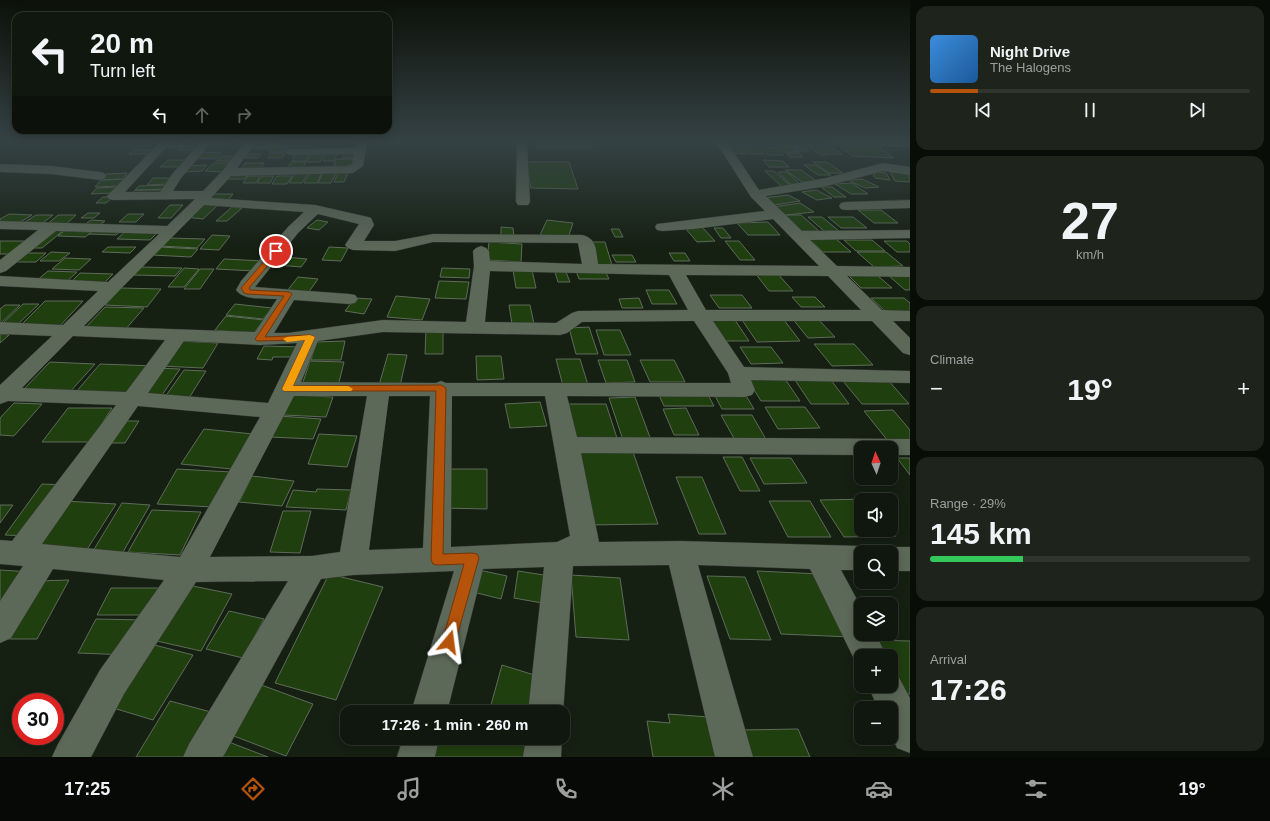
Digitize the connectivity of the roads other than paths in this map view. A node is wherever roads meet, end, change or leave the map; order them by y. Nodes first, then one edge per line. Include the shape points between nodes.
1 (132, 177) edge
2 (176, 177) edge
3 (223, 177) edge
4 (523, 177) edge
5 (745, 177) edge
6 (844, 177) edge
7 (756, 194) junction
8 (163, 196) junction
9 (203, 198) junction
10 (523, 202) dead end
11 (910, 204) edge
12 (846, 206) dead end
13 (315, 210) junction
14 (776, 214) junction
15 (0, 225) edge
16 (52, 227) junction
17 (662, 227) dead end
18 (170, 230) junction
19 (480, 233) junction
20 (910, 234) edge
21 (798, 236) junction
22 (7, 257) edge
23 (482, 266) junction
24 (0, 268) edge
25 (591, 269) junction
26 (675, 270) junction
27 (834, 271) junction
28 (910, 272) edge
29 (0, 281) edge
30 (112, 287) junction
31 (289, 294) junction
32 (349, 299) dead end
33 (700, 315) junction
34 (876, 316) junction
35 (910, 316) edge
36 (474, 326) junction
37 (0, 328) edge
38 (67, 331) junction
39 (178, 336) junction
40 (310, 337) junction
41 (260, 339) junction
42 (910, 349) edge
43 (738, 373) junction
44 (910, 377) edge
45 (441, 388) junction
46 (379, 389) junction
47 (555, 390) junction
48 (1, 395) edge
49 (133, 399) junction
50 (281, 400) junction
51 (567, 445) junction
52 (910, 447) edge
53 (680, 553) junction
54 (22, 554) edge
55 (560, 554) junction
56 (819, 557) junction
57 (472, 558) junction
58 (854, 558) edge
59 (898, 559) edge
60 (910, 559) edge
61 (437, 560) junction
62 (353, 563) junction
63 (312, 568) junction
64 (188, 570) junction
65 (0, 628) edge
66 (866, 649) edge
67 (889, 693) edge
68 (431, 705) edge
69 (547, 705) edge
70 (910, 735) edge
71 (420, 745) edge
72 (543, 745) edge
73 (71, 757) edge
74 (202, 757) edge
75 (416, 757) edge
76 (542, 757) edge
77 (734, 757) edge

1 - 8 street via 114,196
2 - 8 street
3 - 9 street
4 - 10 street
5 - 7 street
6 - 7 street
7 - 14 street
8 - 9 street
9 - 13 street
9 - 18 street
11 - 12 street
13 - 19 street via 366,221 367,225 353,245 395,246 428,238
13 - 31 street via 293,230 245,288 250,292
14 - 17 street
14 - 21 street
15 - 16 street
16 - 18 street
16 - 22 street
18 - 30 street
19 - 23 street
19 - 25 street via 582,239 587,243
20 - 21 street
21 - 27 street
22 - 24 street
23 - 25 street
23 - 36 street
25 - 26 street
26 - 27 street
26 - 33 street
27 - 28 street
27 - 34 street
29 - 30 street
30 - 38 street
31 - 32 street
31 - 41 street
33 - 34 street
33 - 36 street via 578,317 560,329
33 - 43 street
34 - 35 street
34 - 42 street
36 - 40 street via 383,326
37 - 38 street
38 - 39 street
38 - 48 street
39 - 41 street
39 - 49 street
40 - 41 street
40 - 50 street
43 - 44 street
43 - 47 street via 744,390
45 - 46 street
45 - 47 street
45 - 61 street
46 - 50 street
46 - 62 street
47 - 51 street
48 - 49 street
49 - 50 street
49 - 54 street
50 - 64 street
51 - 52 street
51 - 55 street via 585,542
53 - 55 street
53 - 56 street
53 - 77 street
54 - 64 street
54 - 65 street
55 - 57 street
55 - 69 street
56 - 58 street
56 - 66 street
57 - 61 street
57 - 68 street
59 - 60 street
61 - 62 street
62 - 63 street
63 - 64 street
63 - 74 street
64 - 73 street via 112,682
67 - 70 street
71 - 75 street
72 - 76 street

